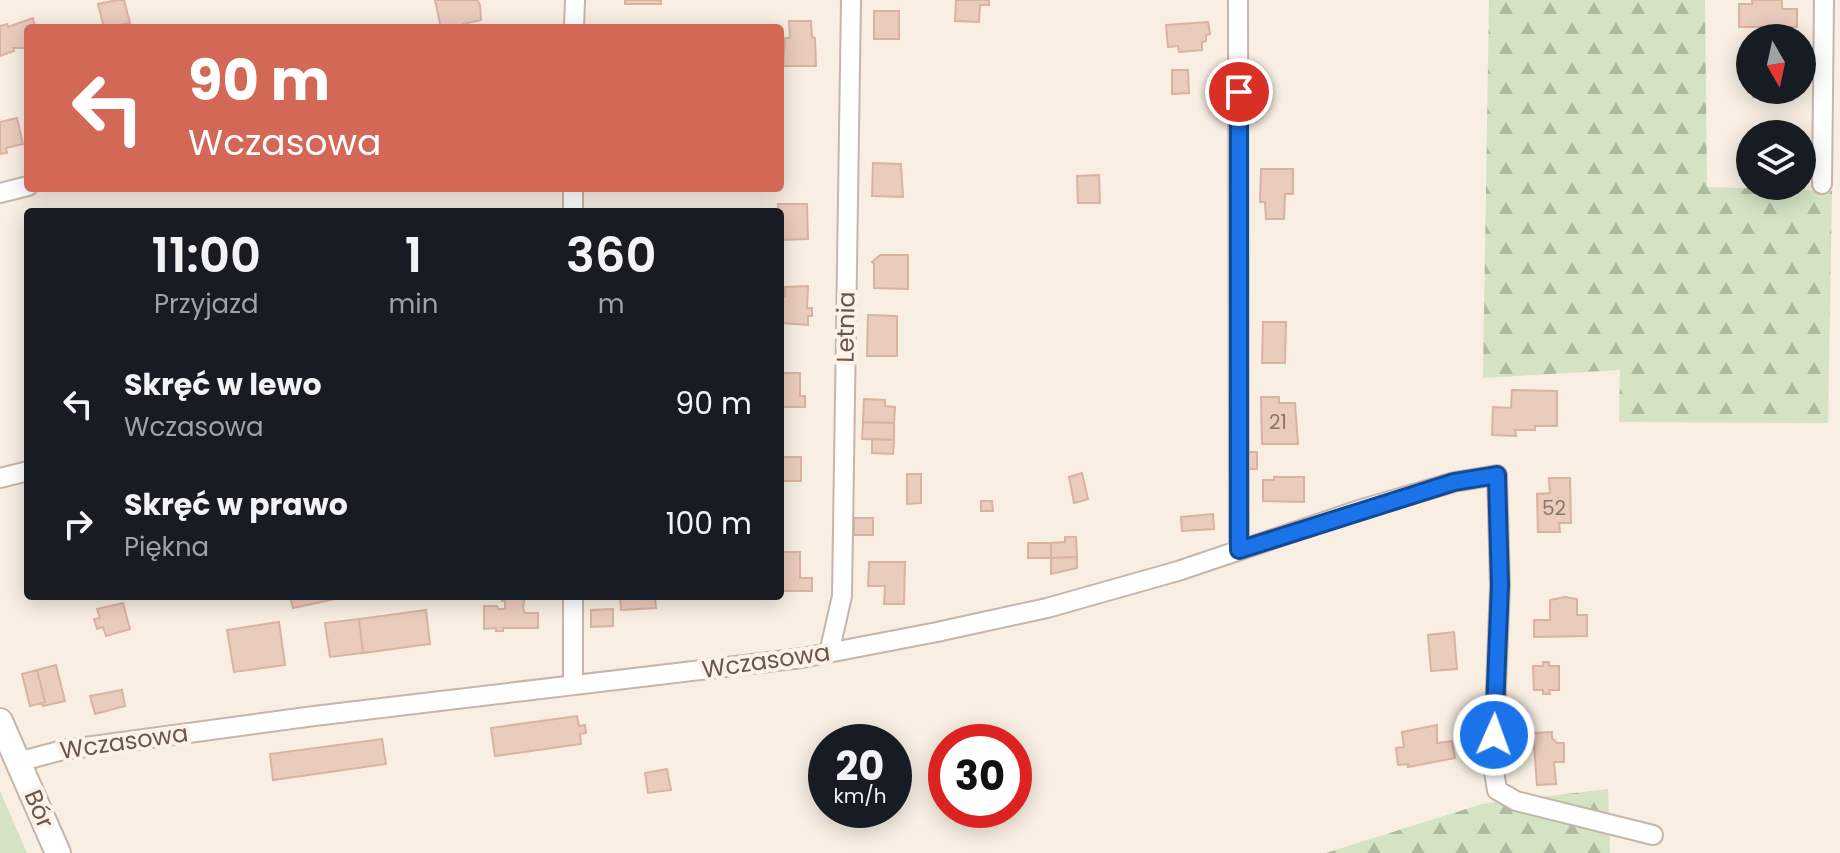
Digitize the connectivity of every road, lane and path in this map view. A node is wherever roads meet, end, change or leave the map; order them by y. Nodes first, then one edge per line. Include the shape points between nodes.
1 (575, 0) edge
2 (851, 0) edge
3 (1238, 0) edge
4 (1824, 0) edge
5 (574, 24) edge
6 (1822, 184) dead end
7 (24, 187) edge
8 (0, 193) edge
9 (24, 472) edge
10 (0, 478) edge
11 (1239, 550) junction
12 (573, 600) edge
13 (829, 653) junction
14 (573, 685) junction
15 (0, 721) edge
16 (18, 762) junction
17 (1653, 835) dead end
18 (58, 853) edge

1 - 5 street
2 - 13 street, Letnia via 842,596
3 - 11 street
4 - 6 street
7 - 8 street
9 - 10 street
11 - 13 street, Wczasowa via 1047,608
11 - 17 street, Wczasowa via 1454,482 1497,475 1497,790 1516,801
12 - 14 street
13 - 14 street, Wczasowa
14 - 16 street, Wczasowa via 94,745
15 - 16 street, Bór
16 - 18 street, Bór

